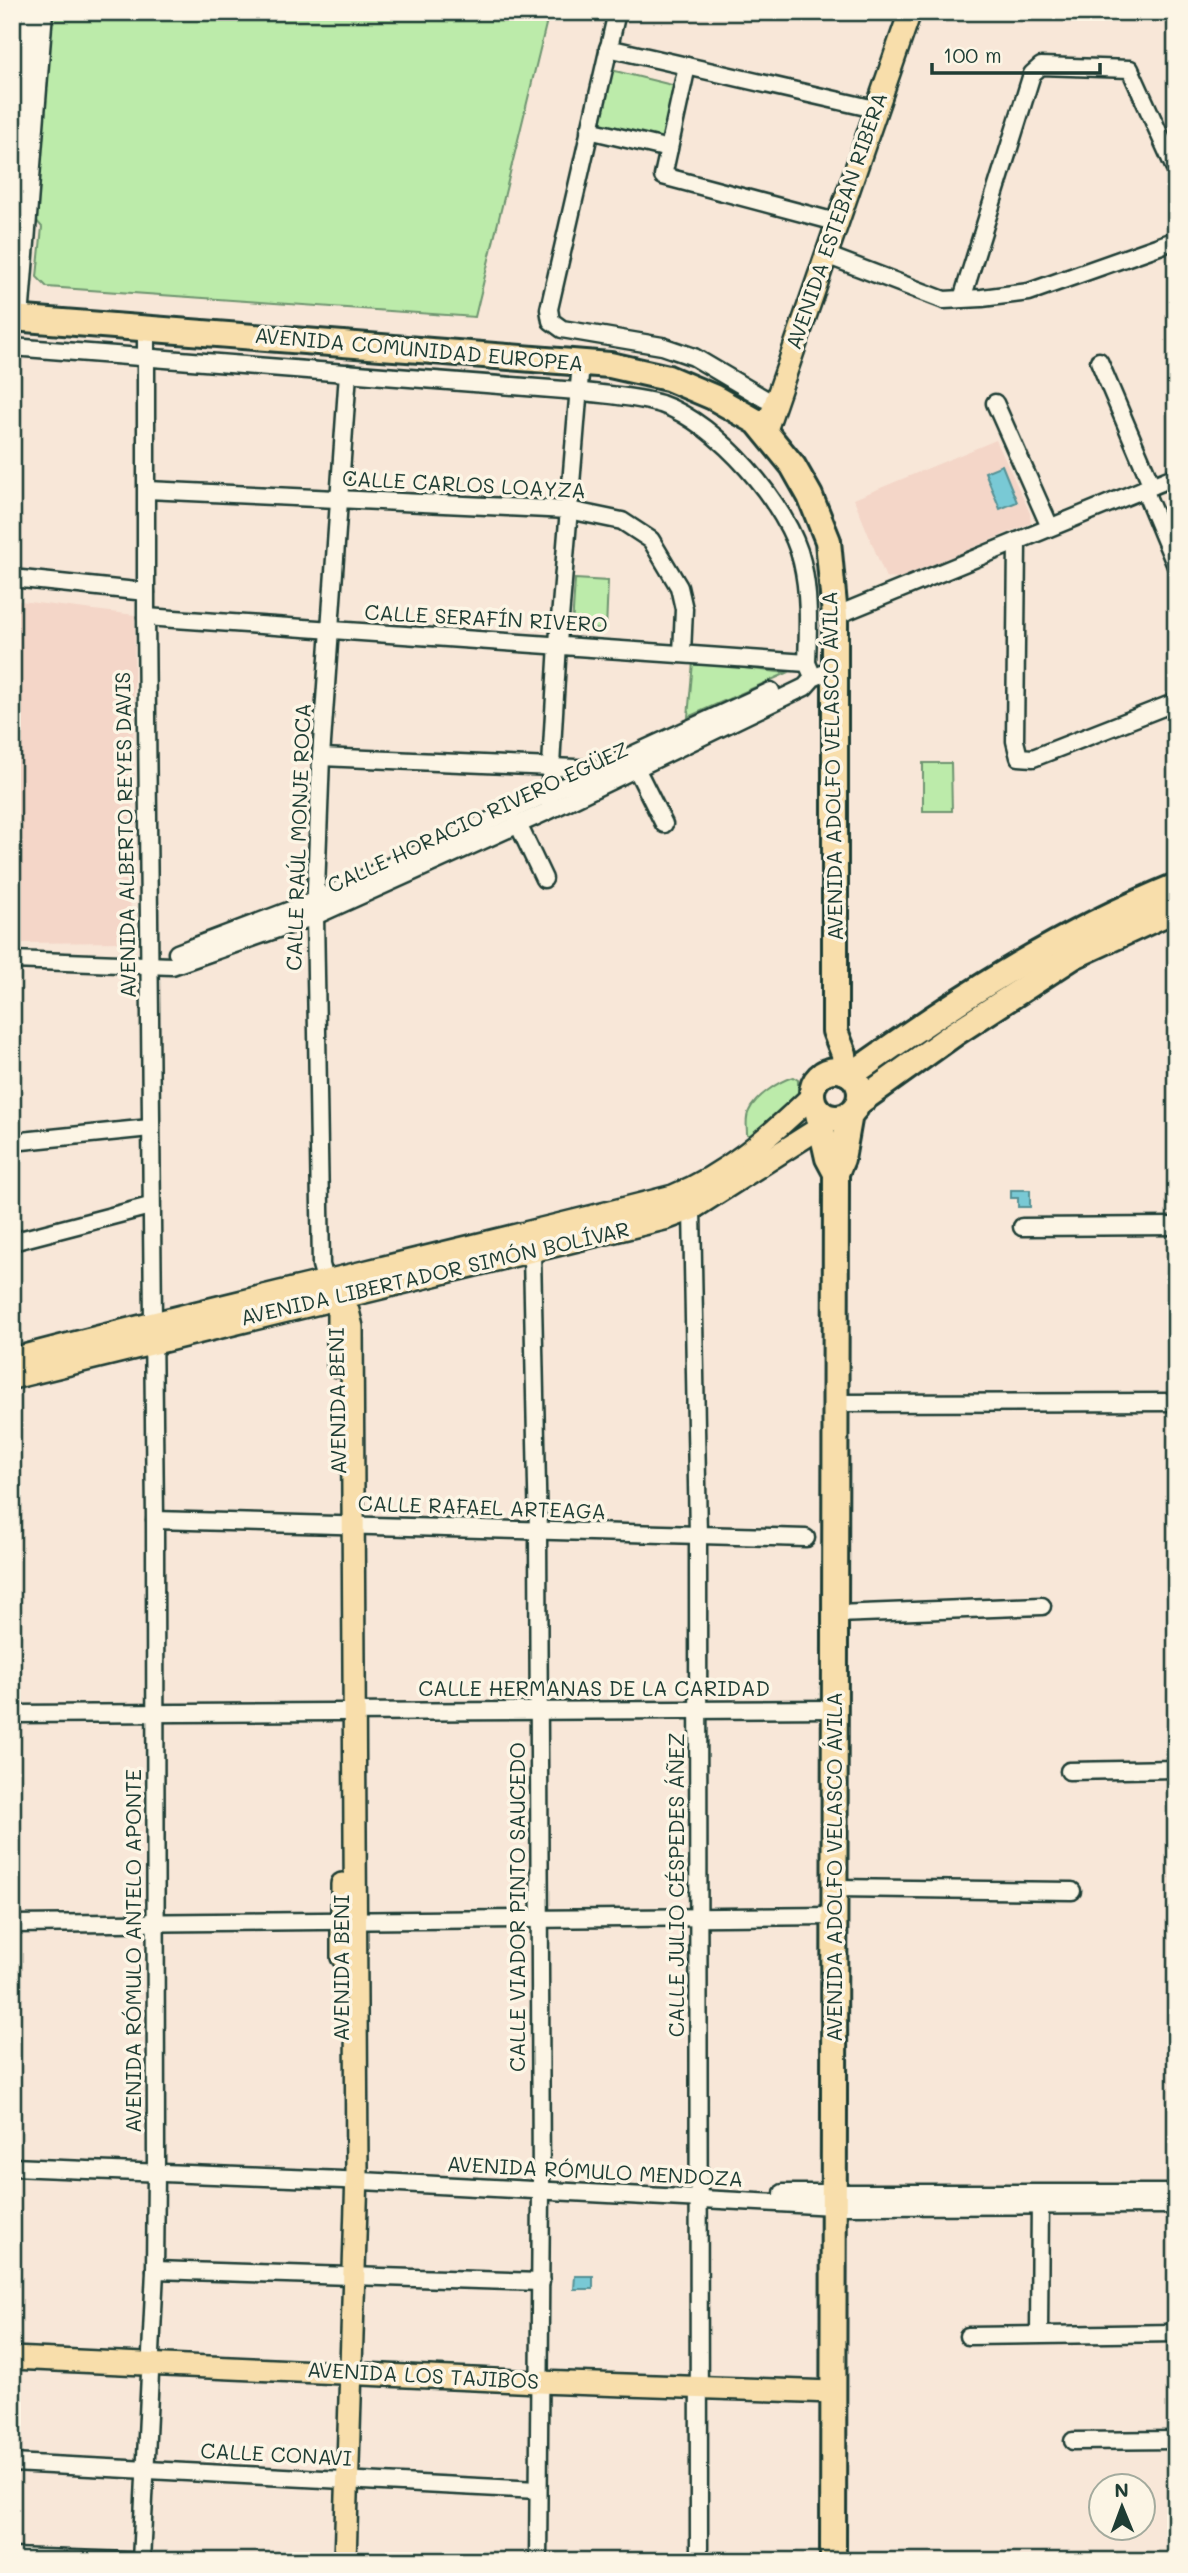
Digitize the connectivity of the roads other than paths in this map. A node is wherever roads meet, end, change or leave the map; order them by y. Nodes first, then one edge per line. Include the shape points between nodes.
1 (30, 12) edge
2 (44, 12) edge
3 (617, 12) edge
4 (897, 12) edge
5 (910, 12) edge
6 (608, 48) junction
7 (687, 66) junction
8 (869, 108) junction
9 (589, 130) junction
10 (669, 149) junction
11 (1176, 171) edge
12 (830, 221) junction
13 (1176, 240) edge
14 (825, 256) junction
15 (16, 289) edge
16 (962, 299) junction
17 (16, 319) edge
18 (146, 328) junction
19 (12, 347) edge
20 (146, 359) junction
21 (1100, 361) dead end
22 (581, 362) junction
23 (348, 373) junction
24 (577, 391) junction
25 (995, 403) dead end
26 (763, 417) junction
27 (793, 466) joint
28 (1176, 476) edge
29 (1148, 487) junction
30 (147, 490) junction
31 (338, 499) junction
32 (569, 510) junction
33 (1050, 527) junction
34 (1017, 541) junction
35 (1176, 566) edge
36 (12, 578) edge
37 (146, 592) junction
38 (835, 616) junction
39 (146, 617) junction
40 (329, 631) junction
41 (558, 643) junction
42 (682, 653) junction
43 (818, 670) junction
44 (1176, 702) edge
45 (321, 757) junction
46 (550, 768) junction
47 (636, 768) junction
48 (605, 776) junction
49 (549, 803) junction
50 (517, 824) junction
51 (664, 824) dead end
52 (544, 879) dead end
53 (1176, 886) edge
54 (316, 908) junction
55 (1176, 909) edge
56 (12, 960) edge
57 (149, 965) junction
58 (835, 1031) junction
59 (888, 1049) junction
60 (841, 1073) junction
61 (832, 1111) junction
62 (150, 1128) junction
63 (12, 1142) edge
64 (150, 1206) junction
65 (692, 1209) junction
66 (1176, 1226) edge
67 (1022, 1227) dead end
68 (12, 1242) edge
69 (532, 1254) junction
70 (325, 1279) junction
71 (338, 1298) junction
72 (153, 1332) junction
73 (12, 1359) edge
74 (12, 1378) edge
75 (1176, 1402) edge
76 (836, 1403) junction
77 (155, 1520) junction
78 (346, 1525) junction
79 (538, 1533) junction
80 (698, 1535) junction
81 (806, 1538) dead end
82 (1042, 1606) dead end
83 (837, 1614) junction
84 (538, 1709) junction
85 (699, 1709) junction
86 (834, 1709) junction
87 (349, 1712) junction
88 (155, 1713) junction
89 (12, 1714) edge
90 (1176, 1769) edge
91 (1069, 1771) dead end
92 (835, 1888) junction
93 (1072, 1891) dead end
94 (835, 1916) junction
95 (698, 1919) junction
96 (539, 1920) junction
97 (349, 1921) junction
98 (155, 1923) junction
99 (12, 1924) edge
100 (12, 2156) edge
101 (12, 2167) edge
102 (156, 2168) junction
103 (350, 2176) junction
104 (541, 2186) junction
105 (1176, 2193) edge
106 (697, 2194) junction
107 (1040, 2199) junction
108 (834, 2200) junction
109 (1176, 2205) edge
110 (155, 2270) junction
111 (347, 2277) junction
112 (541, 2282) junction
113 (1176, 2333) edge
114 (1040, 2334) junction
115 (968, 2336) dead end
116 (12, 2358) edge
117 (151, 2363) junction
118 (345, 2372) junction
119 (538, 2382) junction
120 (700, 2388) junction
121 (833, 2392) junction
122 (1176, 2440) edge
123 (1073, 2441) dead end
124 (12, 2463) edge
125 (146, 2470) junction
126 (341, 2479) junction
127 (537, 2490) junction
128 (12, 2557) edge
129 (130, 2561) edge
130 (141, 2561) edge
131 (332, 2561) edge
132 (345, 2561) edge
133 (538, 2561) edge
134 (699, 2561) edge
135 (833, 2561) edge

1 - 15 street
2 - 15 street
3 - 6 street
4 - 8 main road, AVENIDA ESTEBAN RIBERA
5 - 8 main road, AVENIDA ESTEBAN RIBERA
6 - 7 street
6 - 9 street
7 - 8 street
7 - 10 street
8 - 12 main road, AVENIDA ESTEBAN RIBERA
9 - 10 street
9 - 26 street via 549,309 551,321 562,329 662,346 694,357
10 - 12 street via 663,176
11 - 16 street via 1130,69 1041,66 1032,74
12 - 14 main road, AVENIDA ESTEBAN RIBERA
12 - 26 main road, AVENIDA ESTEBAN RIBERA
13 - 16 street via 1029,292
14 - 16 street via 944,300
14 - 26 main road, AVENIDA ESTEBAN RIBERA
15 - 17 street
17 - 18 highway, AVENIDA COMUNIDAD EUROPEA
18 - 20 street, AVENIDA ALBERTO REYES DAVIS
18 - 22 highway, AVENIDA COMUNIDAD EUROPEA
19 - 20 street
20 - 23 street
20 - 30 street, AVENIDA ALBERTO REYES DAVIS
21 - 29 street
22 - 24 street
22 - 26 highway, AVENIDA COMUNIDAD EUROPEA via 668,378
23 - 24 street
23 - 31 street, CALLE RAÚL MONJE ROCA
24 - 32 street
24 - 43 street via 660,404 688,417 715,436 752,476 789,529 802,560
25 - 33 street
26 - 27 highway, AVENIDA COMUNIDAD EUROPEA
27 - 38 highway, AVENIDA ADOLFO VELASCO ÁVILA via 828,541
28 - 29 street
29 - 33 street
29 - 35 street
30 - 31 street, CALLE CARLOS LOAYZA
30 - 37 street, AVENIDA ALBERTO REYES DAVIS
31 - 32 street, CALLE CARLOS LOAYZA
31 - 40 street, CALLE RAÚL MONJE ROCA
32 - 41 street
32 - 42 street, CALLE CARLOS LOAYZA via 622,521 651,540 679,587 684,609
33 - 34 street
34 - 38 street
34 - 44 street via 1014,741 1019,757 1033,758
36 - 37 street
37 - 39 street, AVENIDA ALBERTO REYES DAVIS
38 - 43 highway, AVENIDA ADOLFO VELASCO ÁVILA
39 - 40 street, CALLE SERAFÍN RIVERO
39 - 57 street, AVENIDA ALBERTO REYES DAVIS
40 - 41 street, CALLE SERAFÍN RIVERO
40 - 45 street, CALLE RAÚL MONJE ROCA
41 - 42 street, CALLE SERAFÍN RIVERO
41 - 46 street
42 - 43 street, CALLE SERAFÍN RIVERO
43 - 47 street, CALLE HORACIO RIVERO EGÜEZ via 805,687
43 - 48 street, CALLE HORACIO RIVERO EGÜEZ
43 - 58 highway, AVENIDA ADOLFO VELASCO ÁVILA
45 - 46 street
45 - 54 street, CALLE RAÚL MONJE ROCA
46 - 48 street
46 - 49 street
47 - 48 street, CALLE HORACIO RIVERO EGÜEZ
47 - 51 street
48 - 49 street, CALLE HORACIO RIVERO EGÜEZ
49 - 50 street, CALLE HORACIO RIVERO EGÜEZ
49 - 54 street, CALLE HORACIO RIVERO EGÜEZ
50 - 52 street
50 - 54 street, CALLE HORACIO RIVERO EGÜEZ
53 - 59 highway via 1004,970
54 - 57 street, CALLE HORACIO RIVERO EGÜEZ
54 - 70 street, CALLE RAÚL MONJE ROCA via 321,1265
55 - 61 highway via 1074,957
56 - 57 street, CALLE HORACIO RIVERO EGÜEZ
57 - 62 street, AVENIDA ALBERTO REYES DAVIS
58 - 59 highway via 853,1047
58 - 60 highway, AVENIDA ADOLFO VELASCO ÁVILA via 844,1054
59 - 60 highway
60 - 61 highway, AVENIDA ADOLFO VELASCO ÁVILA via 859,1088
60 - 61 highway via 816,1080
61 - 65 main road, AVENIDA LIBERTADOR SIMÓN BOLÍVAR
61 - 70 main road, AVENIDA LIBERTADOR SIMÓN BOLÍVAR via 795,1114 741,1158 673,1196
61 - 76 highway, AVENIDA ADOLFO VELASCO ÁVILA via 828,1158 836,1173
62 - 63 street
62 - 64 street, AVENIDA ALBERTO REYES DAVIS
64 - 68 street
64 - 72 street, AVENIDA ALBERTO REYES DAVIS
65 - 69 main road, AVENIDA LIBERTADOR SIMÓN BOLÍVAR
65 - 80 street, CALLE JULIO CÉSPEDES ÁÑEZ
66 - 67 street
69 - 71 main road, AVENIDA LIBERTADOR SIMÓN BOLÍVAR
69 - 79 street, CALLE VIADOR PINTO SAUCEDO
70 - 71 street, CALLE RAÚL MONJE ROCA
70 - 72 main road, AVENIDA LIBERTADOR SIMÓN BOLÍVAR
71 - 72 main road, AVENIDA LIBERTADOR SIMÓN BOLÍVAR
71 - 78 main road, AVENIDA BENI via 352,1327
72 - 73 main road, AVENIDA LIBERTADOR SIMÓN BOLÍVAR
72 - 74 main road, AVENIDA LIBERTADOR SIMÓN BOLÍVAR
72 - 77 street, AVENIDA RÓMULO ANTELO APONTE
75 - 76 street
76 - 83 highway, AVENIDA ADOLFO VELASCO ÁVILA
77 - 78 street, CALLE RAFAEL ARTEAGA
77 - 88 street, AVENIDA RÓMULO ANTELO APONTE
78 - 79 street, CALLE RAFAEL ARTEAGA
78 - 87 main road, AVENIDA BENI
79 - 80 street, CALLE RAFAEL ARTEAGA
79 - 84 street, CALLE VIADOR PINTO SAUCEDO
80 - 81 street, CALLE RAFAEL ARTEAGA
80 - 85 street, CALLE JULIO CÉSPEDES ÁÑEZ
82 - 83 street
83 - 86 highway, AVENIDA ADOLFO VELASCO ÁVILA
84 - 85 street, CALLE HERMANAS DE LA CARIDAD
84 - 87 street, CALLE HERMANAS DE LA CARIDAD
84 - 96 street, CALLE VIADOR PINTO SAUCEDO
85 - 86 street, CALLE HERMANAS DE LA CARIDAD
85 - 95 street, CALLE JULIO CÉSPEDES ÁÑEZ
86 - 92 highway, AVENIDA ADOLFO VELASCO ÁVILA
87 - 88 street, CALLE HERMANAS DE LA CARIDAD
87 - 97 main road, AVENIDA BENI
88 - 89 street, CALLE HERMANAS DE LA CARIDAD
88 - 98 street, AVENIDA RÓMULO ANTELO APONTE
90 - 91 street
92 - 93 street
92 - 94 highway, AVENIDA ADOLFO VELASCO ÁVILA
94 - 95 street
94 - 108 highway, AVENIDA ADOLFO VELASCO ÁVILA
95 - 96 street
95 - 106 street, CALLE JULIO CÉSPEDES ÁÑEZ
96 - 97 street
96 - 104 street, CALLE VIADOR PINTO SAUCEDO
97 - 98 street
97 - 103 main road, AVENIDA BENI
98 - 99 street
98 - 102 street, AVENIDA RÓMULO ANTELO APONTE
100 - 102 street, AVENIDA RÓMULO MENDOZA
101 - 102 street, AVENIDA RÓMULO MENDOZA
102 - 103 street, AVENIDA RÓMULO MENDOZA
102 - 110 street, AVENIDA RÓMULO ANTELO APONTE
103 - 104 street, AVENIDA RÓMULO MENDOZA
103 - 111 main road, AVENIDA BENI
104 - 106 street, AVENIDA RÓMULO MENDOZA
104 - 112 street, CALLE VIADOR PINTO SAUCEDO
105 - 107 street, AVENIDA RÓMULO MENDOZA
106 - 108 street, AVENIDA RÓMULO MENDOZA
106 - 120 street, CALLE JULIO CÉSPEDES ÁÑEZ
107 - 108 street, AVENIDA RÓMULO MENDOZA
107 - 109 street, AVENIDA RÓMULO MENDOZA
107 - 114 street
108 - 121 highway, AVENIDA ADOLFO VELASCO ÁVILA
110 - 111 street
110 - 117 street, AVENIDA RÓMULO ANTELO APONTE
111 - 112 street
111 - 118 main road, AVENIDA BENI
112 - 119 street, CALLE VIADOR PINTO SAUCEDO
113 - 114 street
114 - 115 street
116 - 117 main road, AVENIDA LOS TAJIBOS
117 - 118 main road, AVENIDA LOS TAJIBOS
117 - 125 street, AVENIDA RÓMULO ANTELO APONTE
118 - 119 main road, AVENIDA LOS TAJIBOS
118 - 126 main road, AVENIDA BENI
119 - 120 main road, AVENIDA LOS TAJIBOS
119 - 127 street, CALLE VIADOR PINTO SAUCEDO
120 - 121 main road, AVENIDA LOS TAJIBOS
120 - 134 street, CALLE JULIO CÉSPEDES ÁÑEZ
121 - 135 highway, AVENIDA ADOLFO VELASCO ÁVILA
122 - 123 street
124 - 125 street, CALLE CONAVI
125 - 126 street, CALLE CONAVI
125 - 130 street, AVENIDA RÓMULO ANTELO APONTE
126 - 127 street, CALLE CONAVI
126 - 131 main road, AVENIDA BENI
126 - 132 main road, AVENIDA BENI
127 - 133 street, CALLE VIADOR PINTO SAUCEDO
128 - 129 street

